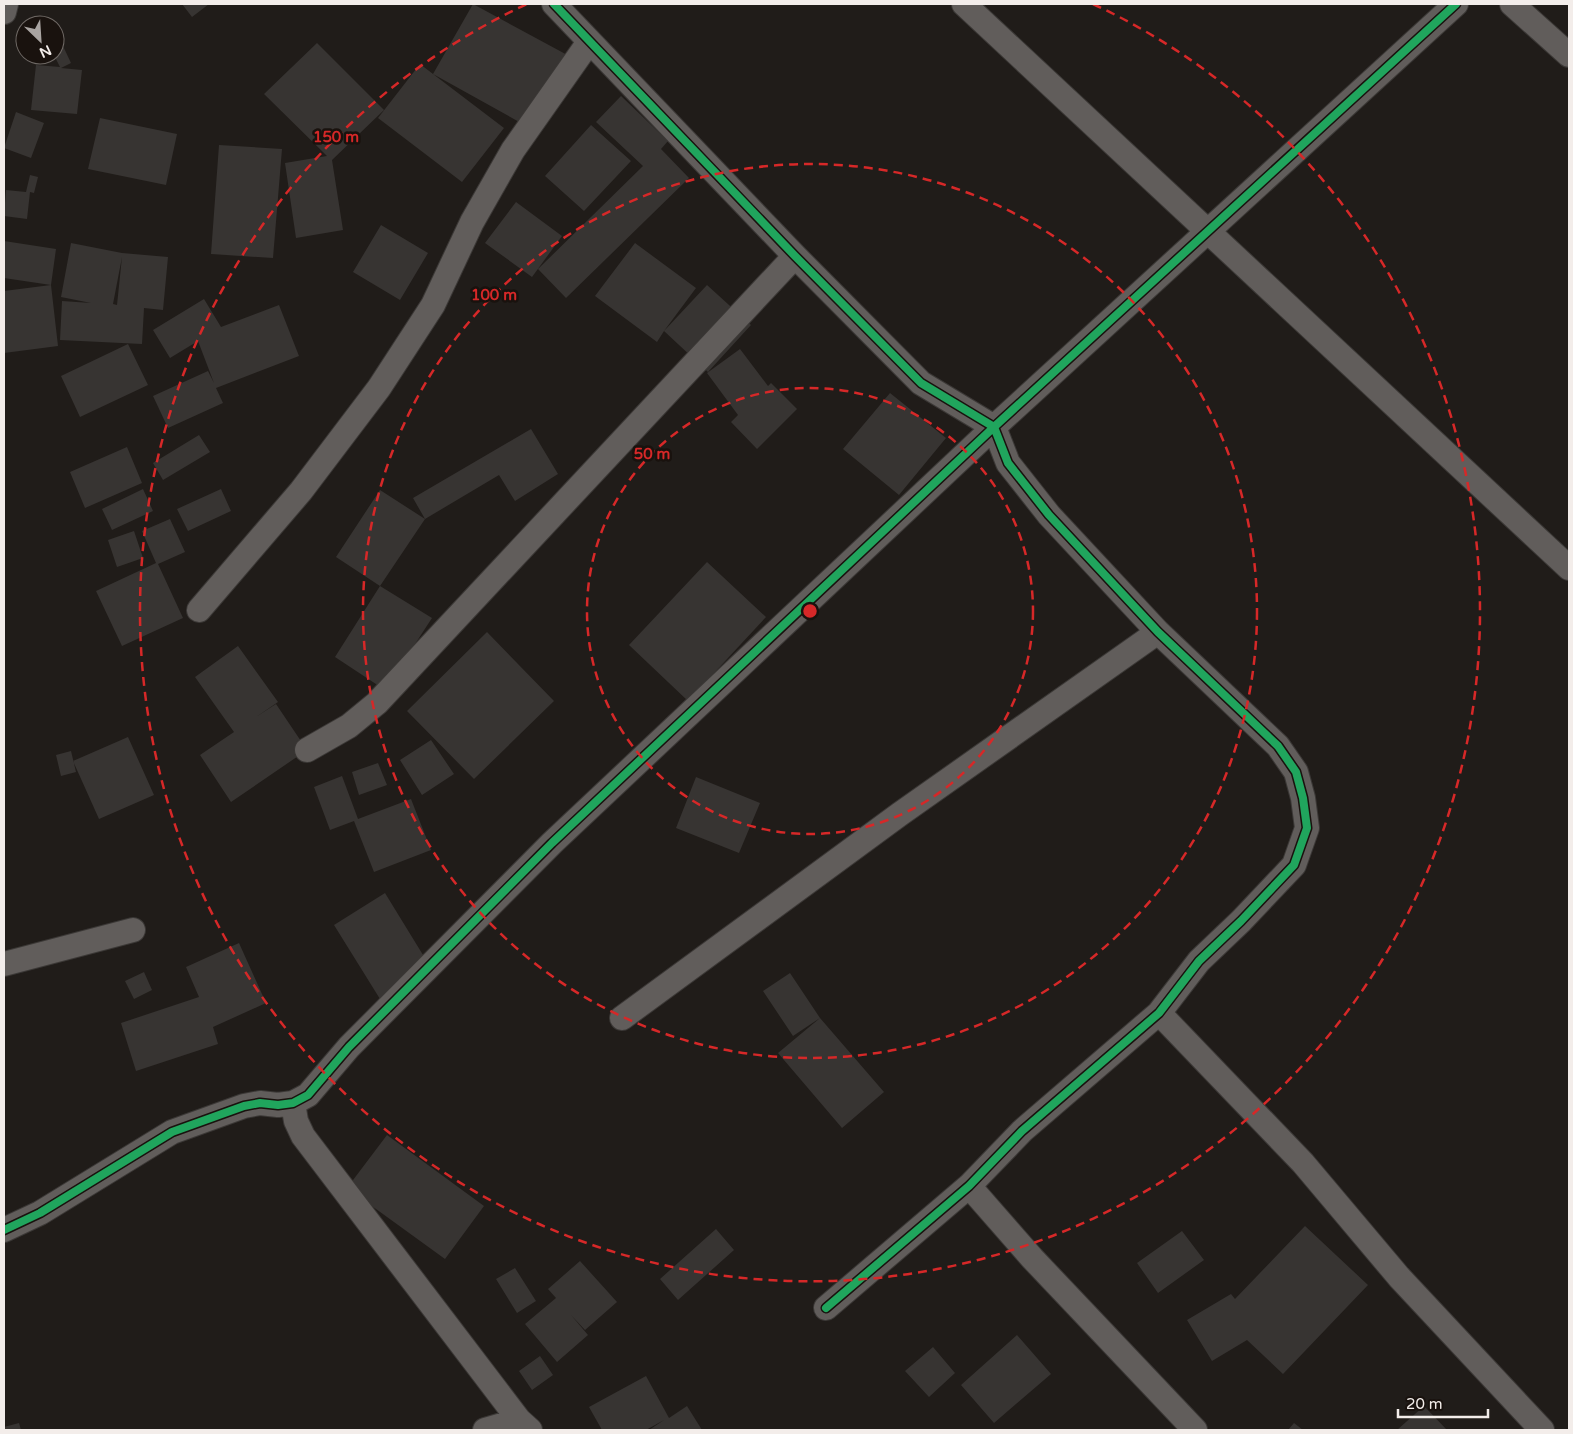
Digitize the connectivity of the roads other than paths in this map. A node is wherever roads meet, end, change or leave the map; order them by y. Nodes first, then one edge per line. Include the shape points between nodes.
1 (6, 4) edge
2 (554, 4) edge
3 (964, 4) edge
4 (1456, 4) edge
5 (1512, 4) edge
6 (4, 12) edge
7 (589, 42) junction
8 (1569, 55) edge
9 (1208, 231) junction
10 (795, 256) junction
11 (994, 427) junction
12 (1569, 568) edge
13 (199, 610) dead end
14 (1158, 632) junction
15 (307, 750) dead end
16 (134, 930) dead end
17 (4, 964) edge
18 (1159, 1012) junction
19 (622, 1018) dead end
20 (293, 1104) junction
21 (969, 1186) junction
22 (4, 1230) edge
23 (826, 1308) dead end
24 (524, 1425) edge
25 (485, 1430) edge
26 (1195, 1430) edge
27 (1542, 1430) edge

1 - 6 street
2 - 7 street
3 - 9 street
4 - 9 street
5 - 8 street
7 - 10 street
7 - 13 street via 513,150 472,222 433,305 379,388 301,491
9 - 11 street
9 - 12 street
10 - 11 street via 921,383
10 - 15 street via 376,704 349,726
11 - 14 street via 1008,463 1017,476
11 - 20 street via 552,843 350,1047 308,1095
14 - 18 street via 1278,746 1296,772 1307,828 1294,865 1199,961
14 - 19 street via 900,814
16 - 17 street
18 - 21 street via 1022,1131
18 - 27 street via 1303,1162 1399,1277
20 - 22 street via 244,1106 172,1132 40,1213
20 - 24 street via 302,1136
21 - 23 street
21 - 26 street via 1032,1258
24 - 25 street

